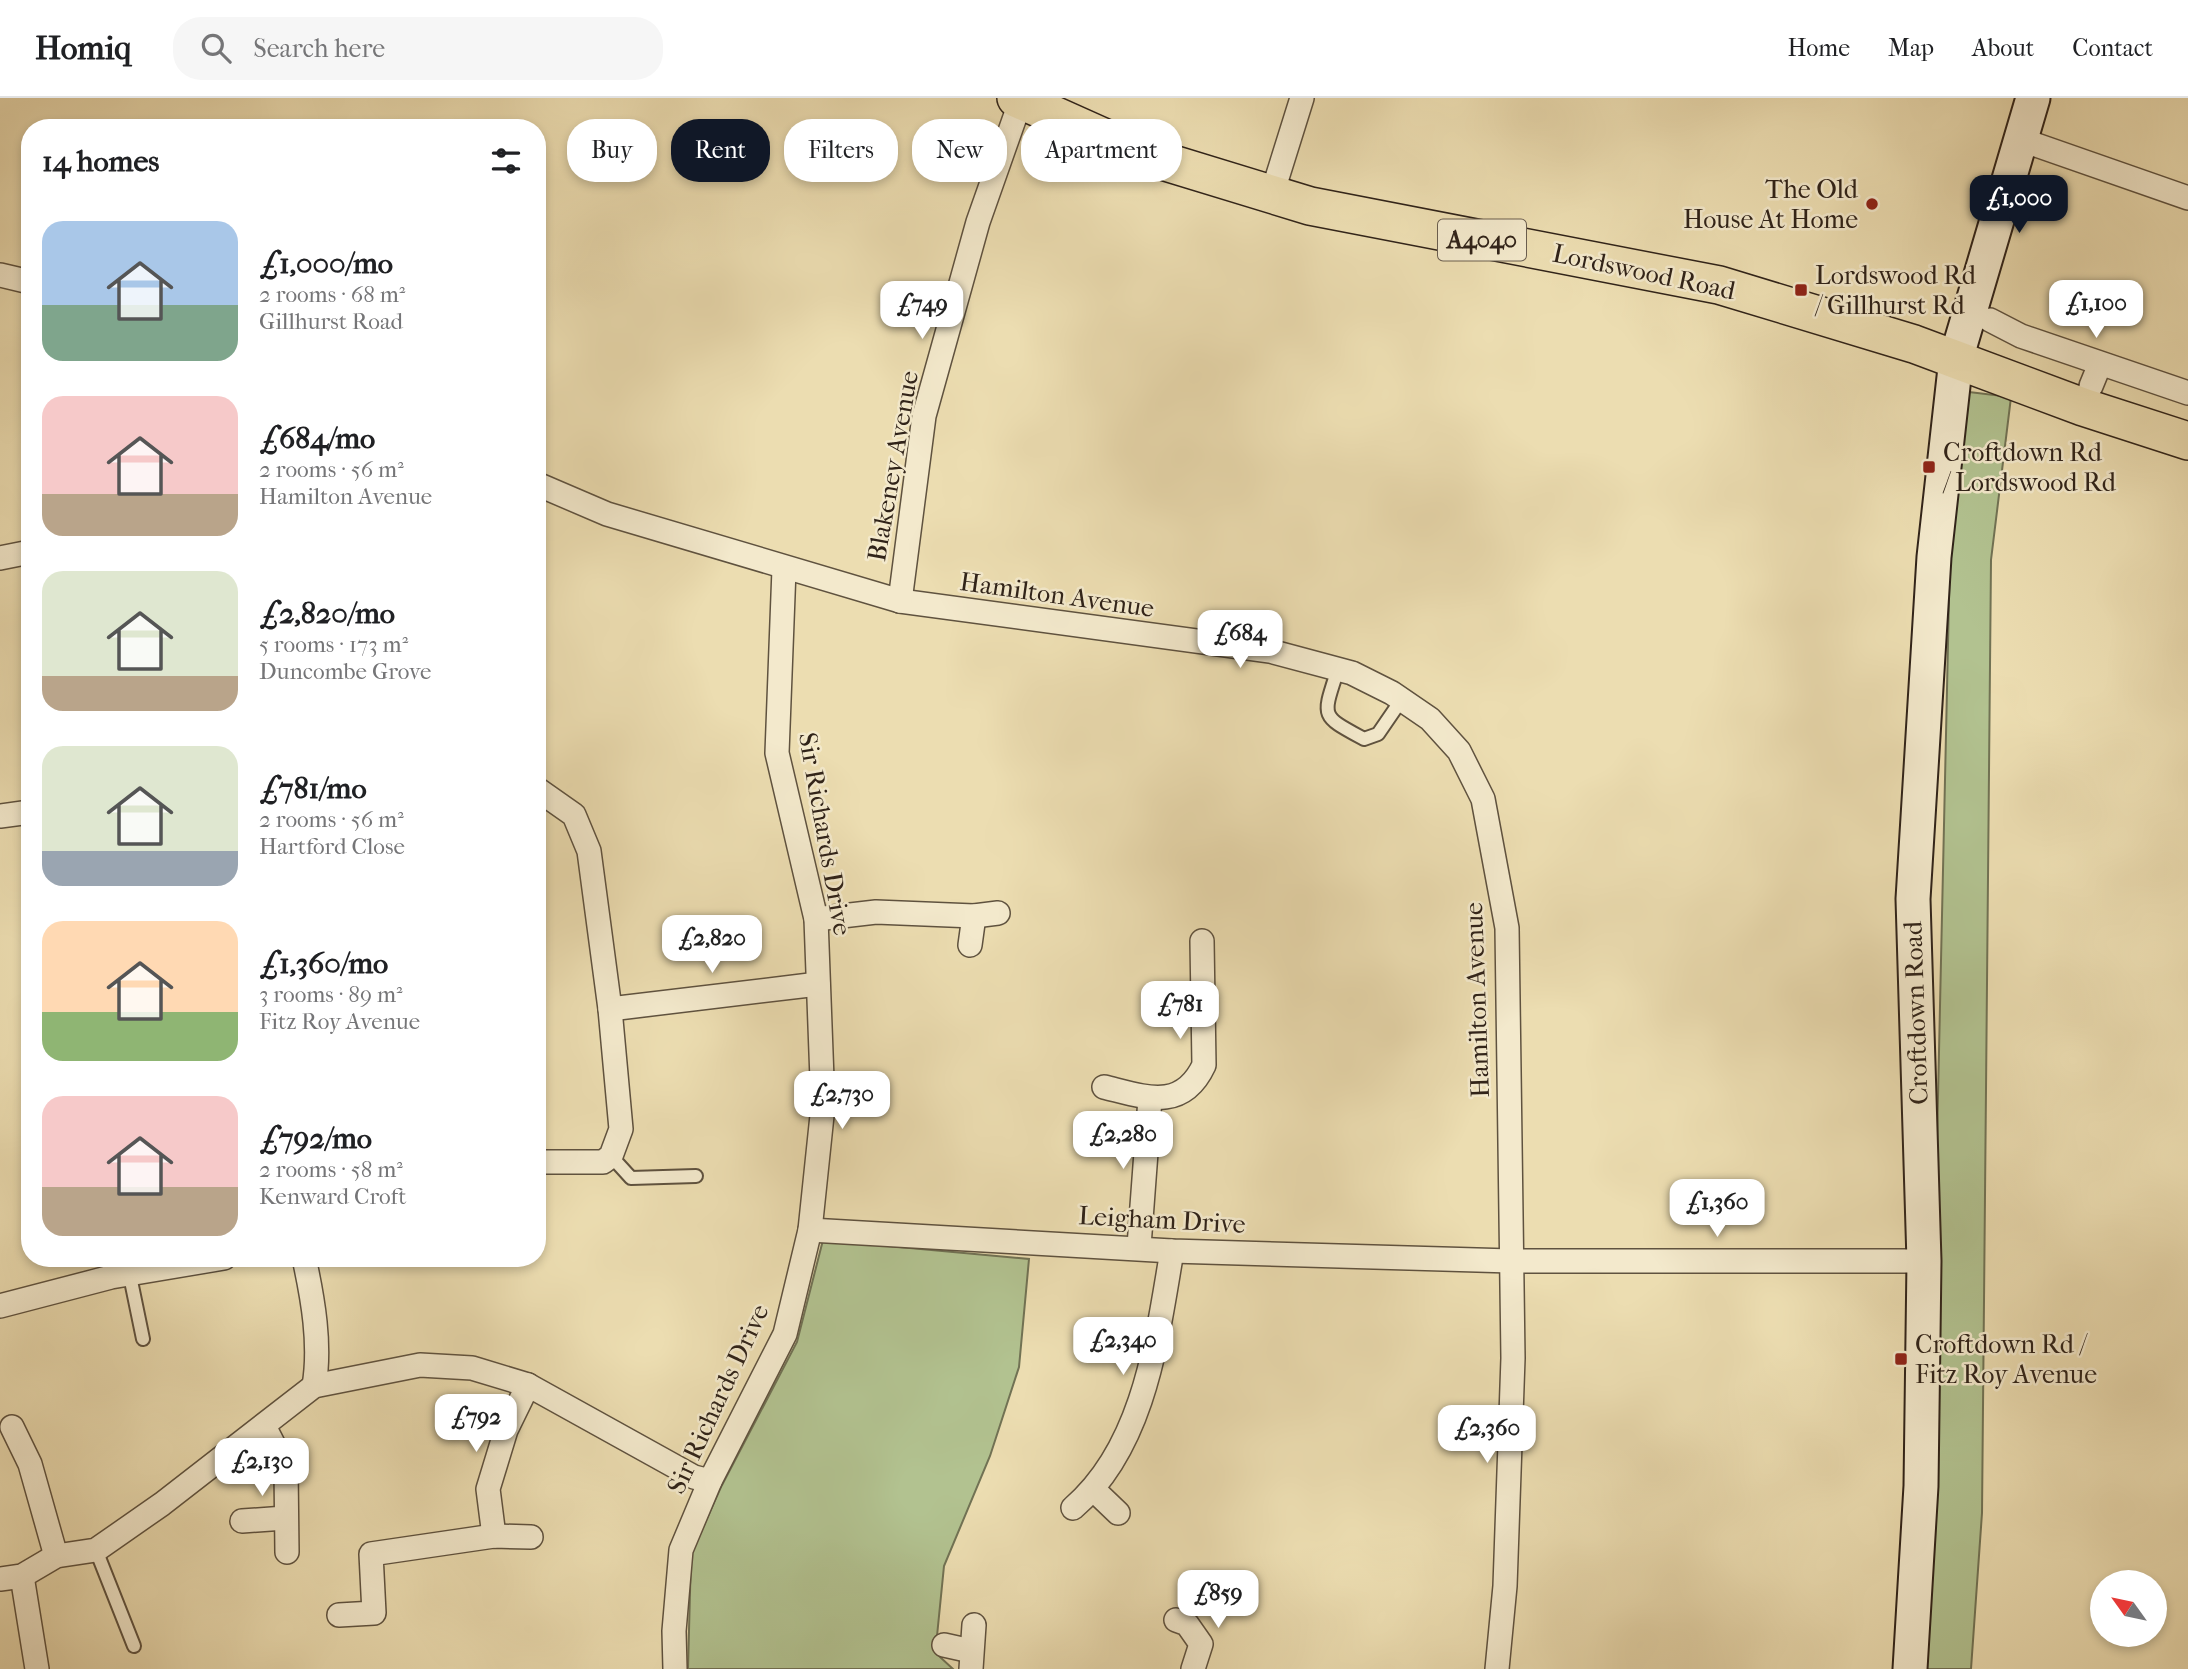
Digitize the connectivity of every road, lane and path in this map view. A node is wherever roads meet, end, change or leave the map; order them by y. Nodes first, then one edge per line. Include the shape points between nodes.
1 (1302, 98) edge
2 (2033, 98) edge
3 (1018, 99) edge
4 (2019, 139) junction
5 (1272, 194) junction
6 (2188, 198) edge
7 (0, 275) edge
8 (21, 280) edge
9 (1990, 320) dead end
10 (1956, 359) junction
11 (2100, 364) junction
12 (2091, 386) dead end
13 (2188, 393) edge
14 (2188, 441) edge
15 (546, 488) edge
16 (21, 554) edge
17 (0, 558) edge
18 (784, 569) junction
19 (900, 601) junction
20 (1338, 669) junction
21 (1402, 699) junction
22 (546, 795) edge
23 (21, 813) edge
24 (0, 816) edge
25 (998, 914) dead end
26 (974, 916) junction
27 (816, 919) junction
28 (1202, 941) dead end
29 (970, 945) dead end
30 (818, 984) junction
31 (610, 1009) junction
32 (1104, 1087) dead end
33 (1150, 1099) junction
34 (611, 1156) junction
35 (546, 1162) edge
36 (696, 1176) dead end
37 (810, 1230) junction
38 (1139, 1247) junction
39 (1172, 1251) junction
40 (1511, 1261) junction
41 (1924, 1261) junction
42 (150, 1267) edge
43 (306, 1267) edge
44 (117, 1271) edge
45 (0, 1306) edge
46 (143, 1339) dead end
47 (528, 1385) junction
48 (314, 1387) junction
49 (264, 1426) junction
50 (6, 1428) edge
51 (710, 1481) junction
52 (1094, 1490) junction
53 (1073, 1508) dead end
54 (1118, 1513) dead end
55 (285, 1518) junction
56 (242, 1521) dead end
57 (494, 1536) junction
58 (531, 1537) dead end
59 (96, 1550) junction
60 (287, 1552) dead end
61 (56, 1556) junction
62 (11, 1577) edge
63 (339, 1615) dead end
64 (1176, 1620) dead end
65 (974, 1625) dead end
66 (944, 1645) dead end
67 (134, 1646) dead end
68 (971, 1660) edge
69 (37, 1669) edge
70 (675, 1669) edge
71 (1193, 1669) edge
72 (1497, 1669) edge
73 (1910, 1669) edge

1 - 5 street
2 - 4 street, Croftdown Road
3 - 5 main road, Lordswood Road / A4040 via 1143,155
3 - 19 street, Blakeney Avenue via 924,416
4 - 6 street
4 - 10 street, Croftdown Road
5 - 10 main road, Lordswood Road / A4040 via 1310,206 1719,285
7 - 8 street
9 - 11 street via 2018,345
10 - 14 main road, Lordswood Road / A4040
10 - 41 street, Croftdown Road via 1934,557 1913,899
11 - 12 street
11 - 13 street
15 - 18 street, Hamilton Avenue via 607,514
16 - 17 street
18 - 19 street, Hamilton Avenue
18 - 27 street, Sir Richards Drive via 777,753
19 - 20 street, Hamilton Avenue via 1270,651
20 - 21 street, Hamilton Avenue
20 - 21 lane via 1328,715 1331,722 1364,739 1378,734
21 - 40 street, Hamilton Avenue via 1430,719 1459,751 1483,799 1496,857 1507,928
22 - 31 street via 574,815 589,851
23 - 24 street
25 - 26 street
26 - 27 street via 876,912
26 - 29 street
27 - 30 street, Sir Richards Drive
28 - 33 street via 1204,1065 1196,1081 1168,1098
30 - 31 street
30 - 37 street, Sir Richards Drive via 823,1106
31 - 34 street via 621,1129
32 - 33 street
33 - 38 street
34 - 35 street via 603,1163
34 - 36 lane via 631,1178
37 - 38 street, Leigham Drive
37 - 51 street, Sir Richards Drive via 785,1335
38 - 39 street, Leigham Drive
39 - 40 street, Leigham Drive
39 - 52 street via 1157,1339 1135,1416
40 - 41 street, Leigham Drive
40 - 72 street, Hamilton Avenue via 1513,1358 1505,1586
41 - 73 street, Croftdown Road via 1921,1486
42 - 44 street
43 - 48 street via 317,1371
44 - 45 street
44 - 46 lane
47 - 48 street via 472,1368 419,1365
47 - 51 street
47 - 57 street via 506,1430 488,1489
48 - 49 street
49 - 55 street via 286,1469
49 - 59 street
50 - 61 street via 30,1464
51 - 70 street, Sir Richards Drive via 681,1550
52 - 53 street
52 - 54 street
55 - 56 street
55 - 60 street
57 - 58 street
57 - 63 street via 371,1554 374,1613
59 - 61 street
59 - 67 lane
61 - 62 street
62 - 69 street
64 - 71 street via 1187,1623 1201,1644
65 - 68 street
66 - 68 street

